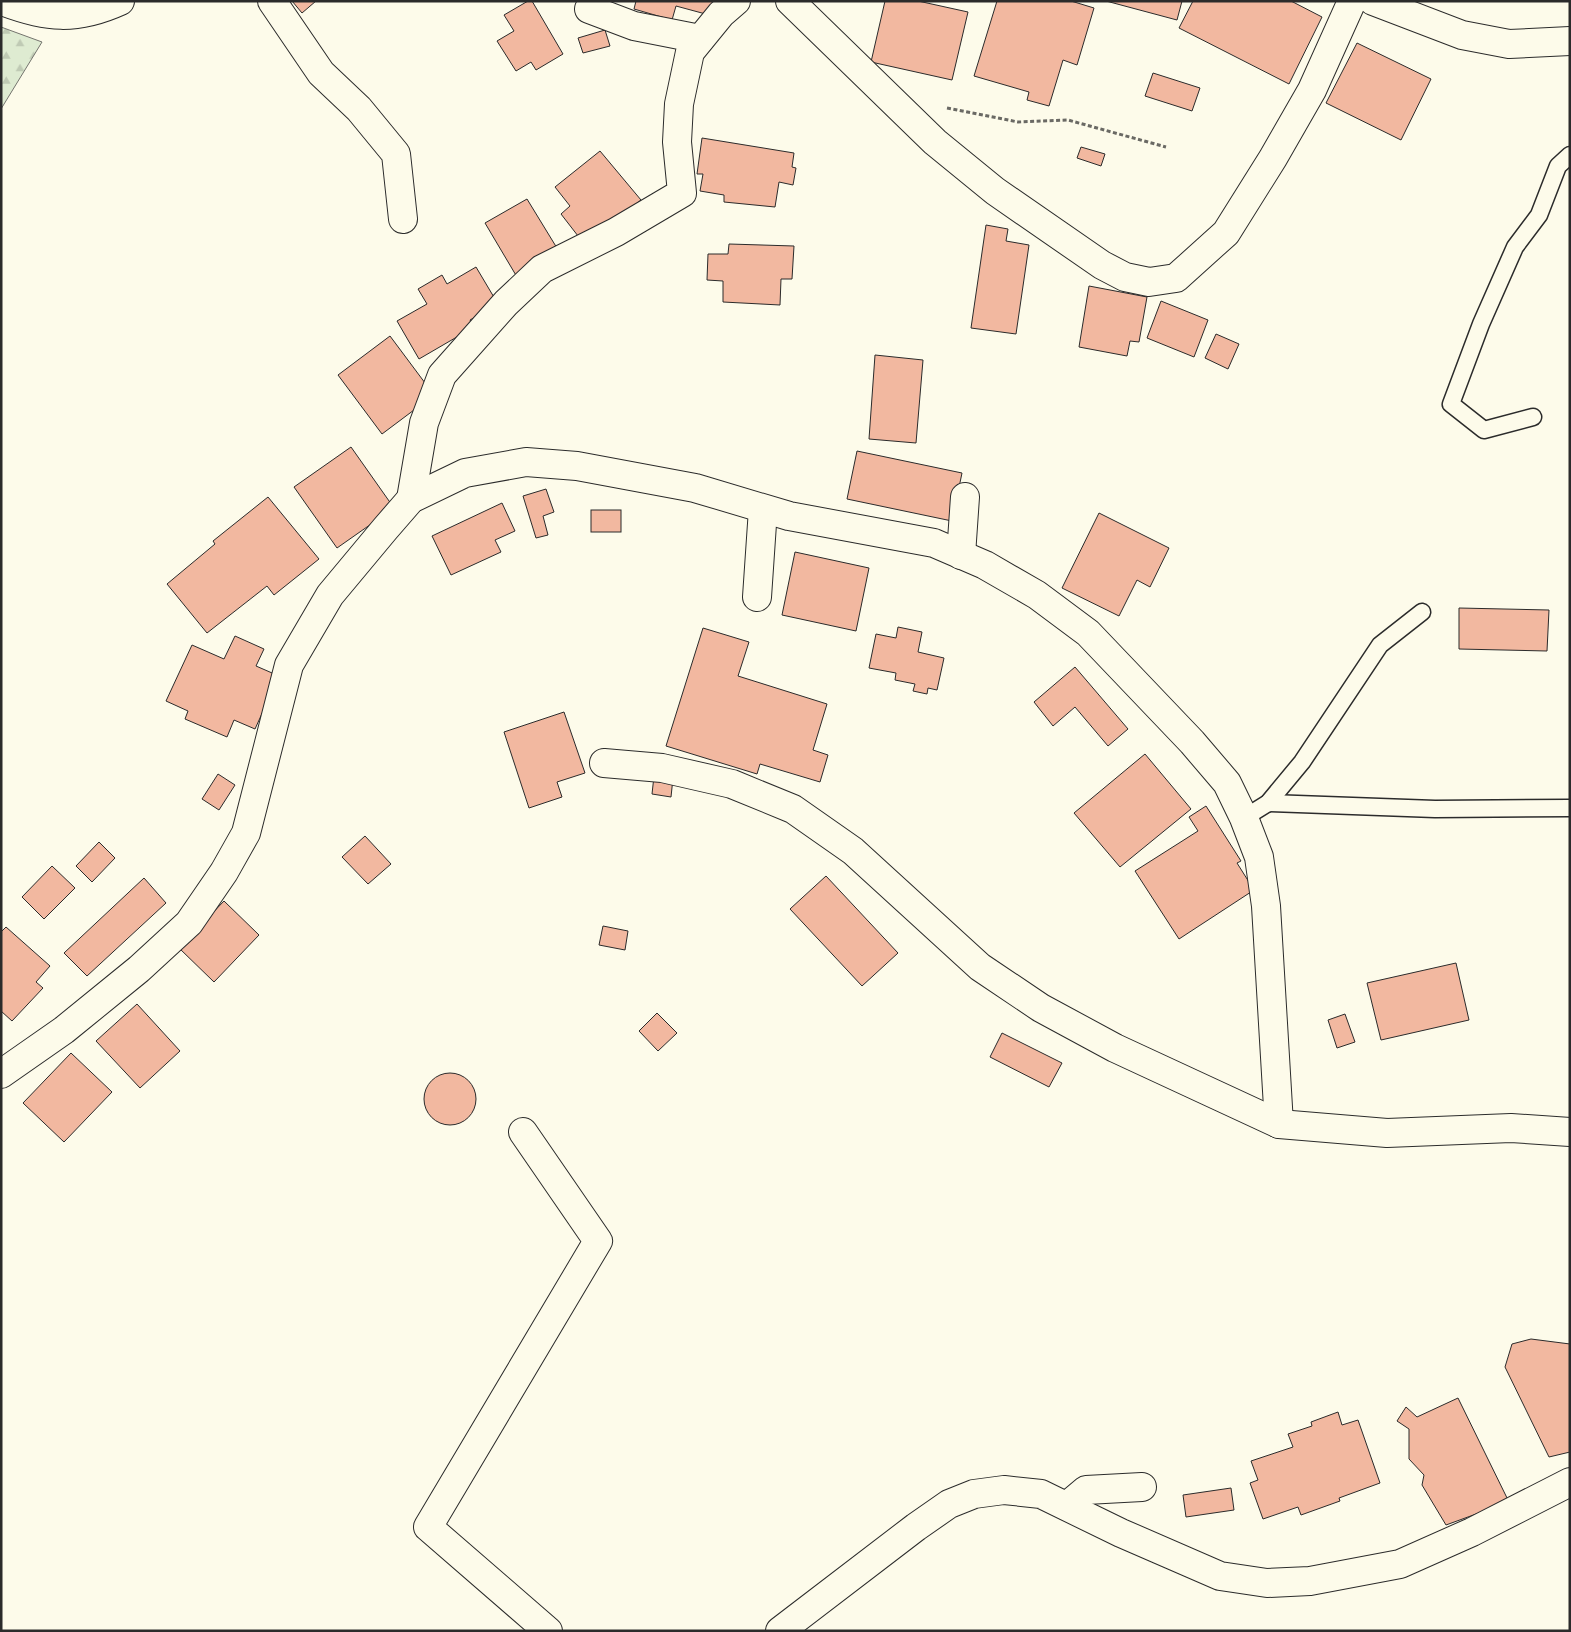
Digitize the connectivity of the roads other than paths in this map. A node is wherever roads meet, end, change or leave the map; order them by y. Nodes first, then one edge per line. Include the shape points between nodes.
1 (2, 1) edge
2 (120, 1) edge
3 (272, 1) edge
4 (736, 1) edge
5 (790, 1) edge
6 (1352, 1) edge
7 (1373, 1) edge
8 (589, 9) dead end
9 (700, 40) junction
10 (1570, 41) edge
11 (1570, 155) edge
12 (403, 219) dead end
13 (1533, 417) dead end
14 (965, 496) dead end
15 (411, 499) junction
16 (763, 509) junction
17 (962, 555) junction
18 (757, 597) dead end
19 (1422, 612) dead end
20 (604, 763) dead end
21 (1268, 803) junction
22 (1570, 808) edge
23 (1244, 818) junction
24 (4, 1067) edge
25 (1279, 1124) junction
26 (523, 1132) dead end
27 (1570, 1132) edge
28 (1570, 1482) edge
29 (1142, 1487) dead end
30 (1067, 1506) junction
31 (548, 1631) edge
32 (780, 1631) edge

1 - 2 street via 27,11 70,17 97,12
3 - 12 street via 321,73 358,109 396,154
4 - 9 street
5 - 6 street via 935,142 995,191 1102,265 1125,277 1149,282 1176,278 1226,232 1312,90
7 - 10 street via 1462,36 1509,44
8 - 9 street via 634,26
9 - 15 street via 690,52 679,104 677,142 682,193 616,232 542,269 506,303 442,375 424,423
11 - 13 lane via 1558,166 1539,216 1515,247 1451,404 1484,430
14 - 17 street
15 - 16 street via 465,473 526,462 577,466 695,488
15 - 24 street via 330,595 289,665 246,833 189,923 64,1030
16 - 17 street via 934,544
16 - 18 street
17 - 23 street via 985,564 1037,594 1088,633 1228,783
19 - 21 lane via 1380,645 1302,762
20 - 25 street via 662,768 732,784 793,809 853,851 980,967 1041,1008 1149,1065
21 - 22 lane via 1434,809
21 - 23 lane
23 - 25 street via 1259,857 1266,906
25 - 27 street via 1387,1133 1511,1128
26 - 31 street via 598,1241 428,1527
28 - 30 street via 1400,1564 1310,1581 1267,1583 1220,1576
29 - 30 street via 1086,1490
30 - 32 street via 1041,1494 1004,1490 974,1494 950,1504 880,1553

